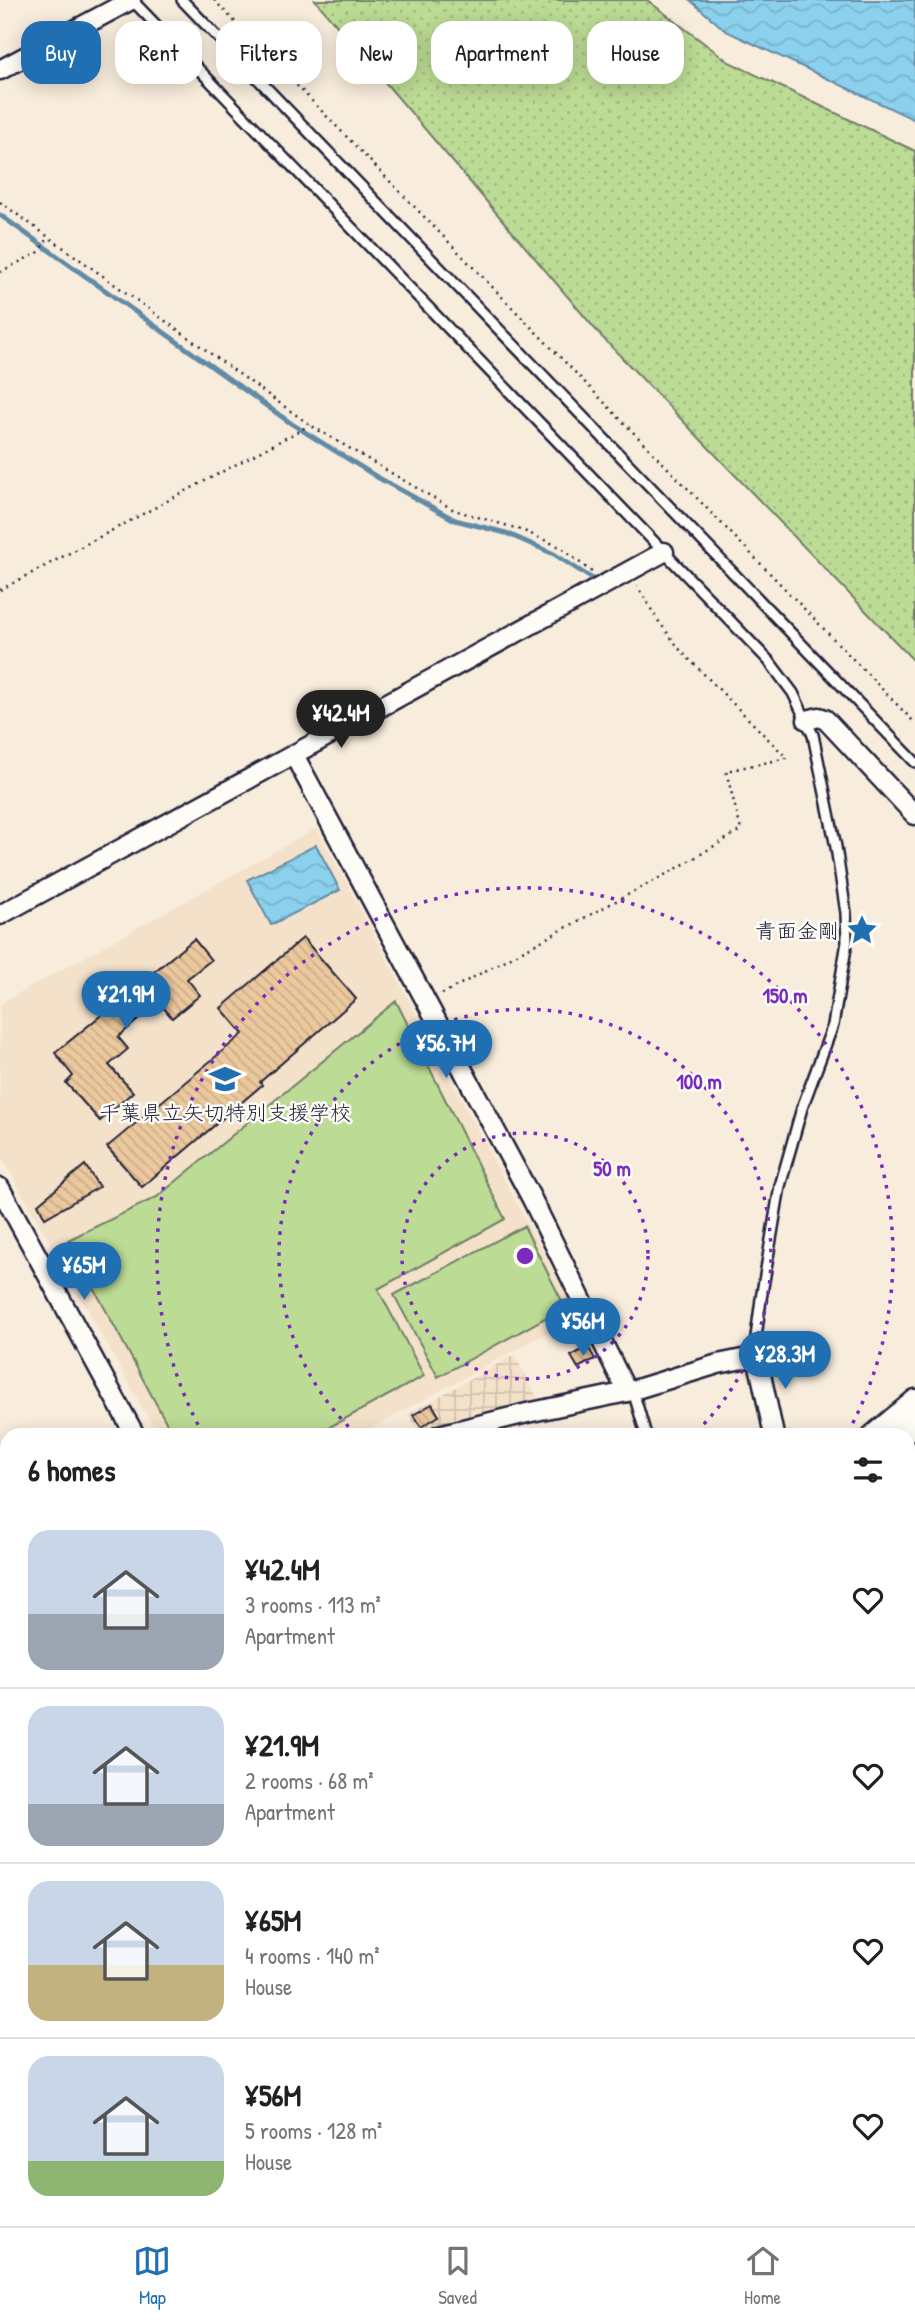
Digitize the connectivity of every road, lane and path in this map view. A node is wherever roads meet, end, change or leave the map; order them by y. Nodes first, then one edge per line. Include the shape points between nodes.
1 (132, 0) edge
2 (182, 0) edge
3 (214, 0) edge
4 (0, 70) edge
5 (0, 202) edge
6 (47, 239) junction
7 (0, 272) edge
8 (308, 426) junction
9 (664, 552) junction
10 (628, 571) junction
11 (606, 583) junction
12 (0, 585) edge
13 (1, 590) edge
14 (807, 720) junction
15 (915, 723) edge
16 (294, 755) junction
17 (915, 762) edge
18 (915, 815) edge
19 (0, 915) edge
20 (426, 1002) junction
21 (0, 1188) edge
22 (757, 1356) junction
23 (630, 1392) junction
24 (915, 1399) edge
25 (131, 1428) edge
26 (467, 1428) edge
27 (643, 1428) edge
28 (772, 1428) edge
29 (880, 1428) edge

1 - 4 street
1 - 9 lane
2 - 17 lane
3 - 15 path
5 - 6 path
6 - 7 path via 39,251
6 - 8 path
8 - 11 path via 454,510 522,530 560,547
8 - 13 path
9 - 10 street
9 - 14 lane via 769,661
10 - 11 street
10 - 20 path via 681,651 787,758 726,771 741,830
11 - 16 street
12 - 13 path
14 - 18 street via 825,719
14 - 22 lane via 836,847 847,942 833,1025 780,1186 761,1299
16 - 19 street
16 - 20 street
20 - 23 street
21 - 25 street
22 - 23 street
22 - 28 street
23 - 26 street
23 - 27 lane
24 - 29 street

